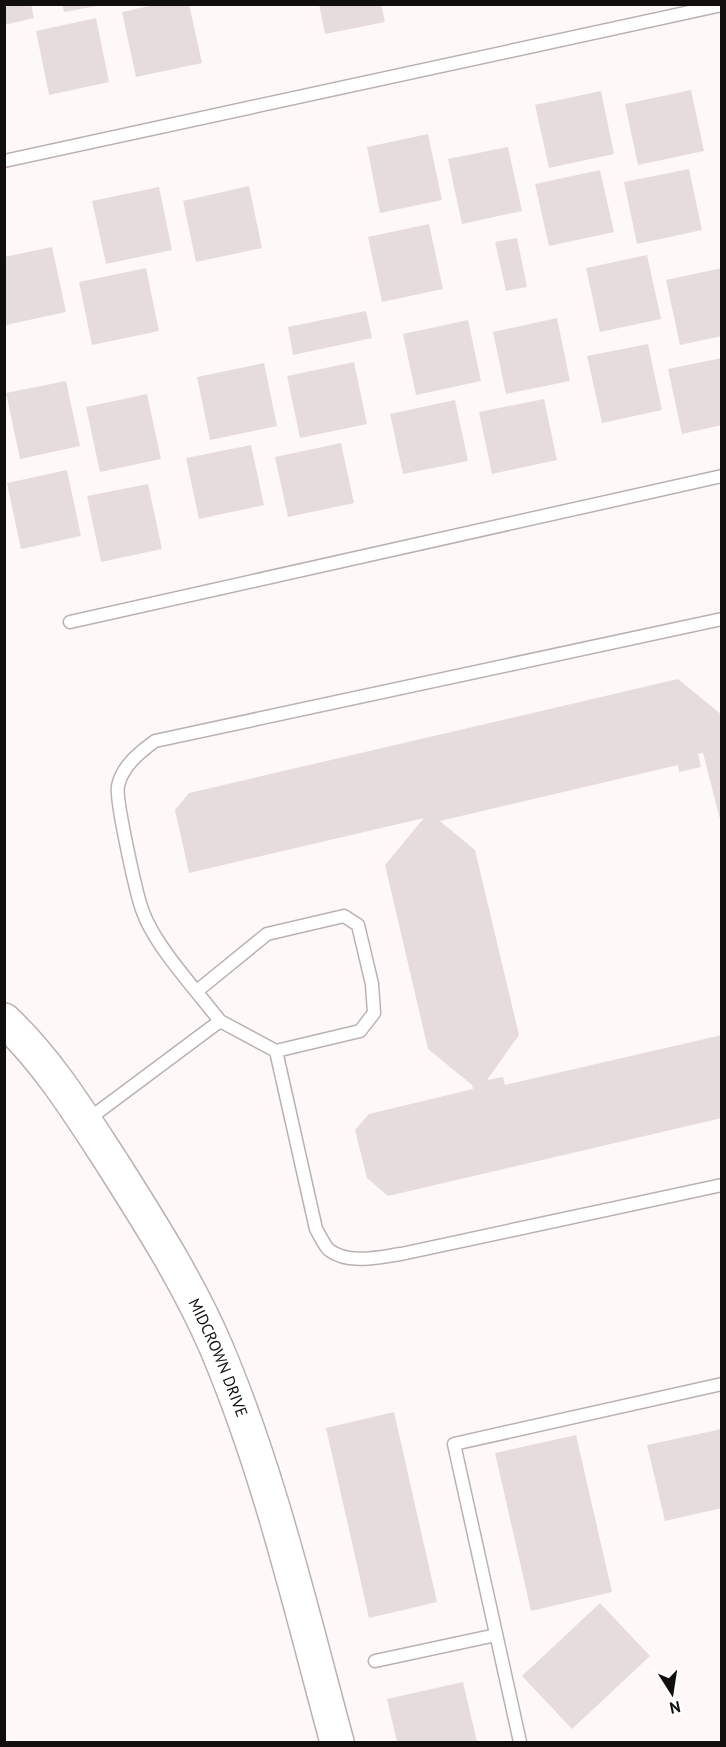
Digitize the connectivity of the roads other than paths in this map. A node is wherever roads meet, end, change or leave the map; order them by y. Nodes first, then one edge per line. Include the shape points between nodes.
1 (722, 5) edge
2 (4, 160) edge
3 (722, 476) edge
4 (722, 619) edge
5 (70, 622) dead end
6 (197, 991) junction
7 (4, 1020) edge
8 (220, 1021) junction
9 (276, 1051) junction
10 (85, 1121) junction
11 (722, 1185) edge
12 (722, 1384) edge
13 (496, 1635) junction
14 (375, 1661) dead end
15 (337, 1743) edge
16 (520, 1743) edge

1 - 2 lane
3 - 5 lane
4 - 6 lane via 155,741 133,757 118,786 121,814 143,913
6 - 8 lane
6 - 9 lane via 267,934 344,916 358,926 372,984 374,1013 360,1030
7 - 10 street, MIDCROWN DRIVE via 27,1041
8 - 9 lane
8 - 10 lane
9 - 11 lane via 316,1229 328,1249 342,1256 366,1259 401,1254
10 - 15 street, MIDCROWN DRIVE via 159,1237 216,1346 260,1460
12 - 13 lane via 454,1444
13 - 14 lane
13 - 16 lane

